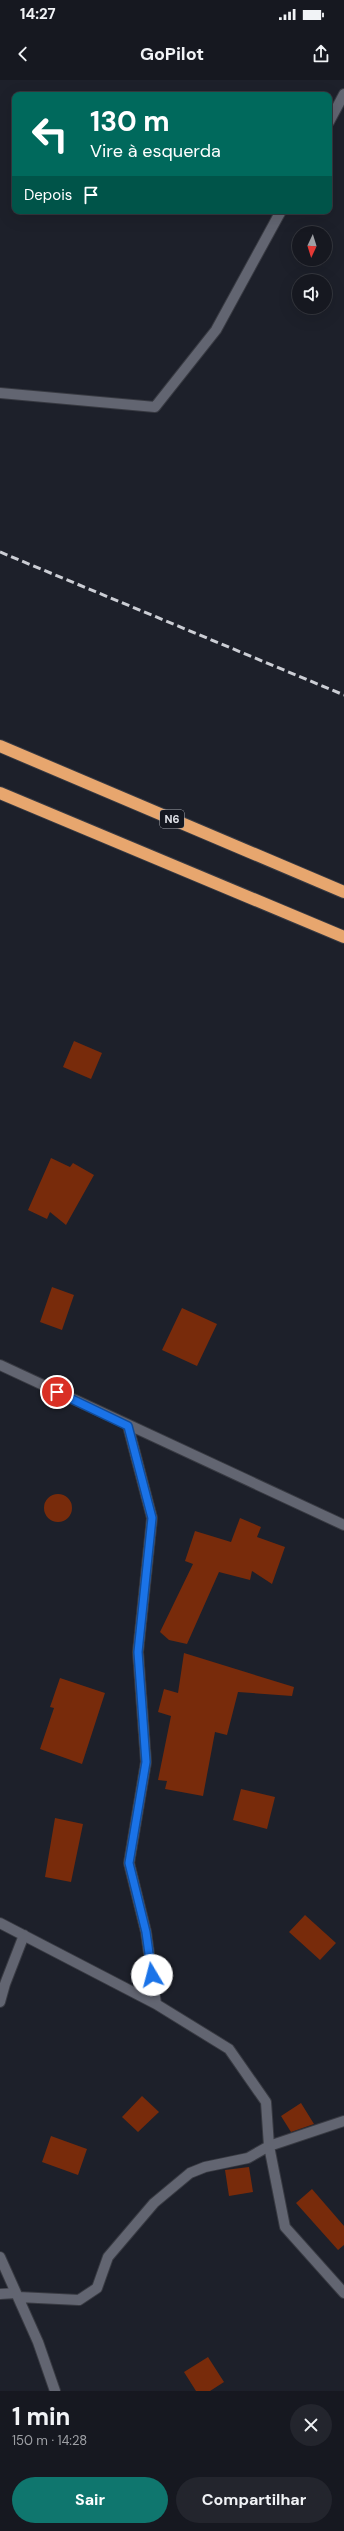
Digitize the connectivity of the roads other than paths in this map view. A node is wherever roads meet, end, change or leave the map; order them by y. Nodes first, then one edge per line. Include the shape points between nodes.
1 (344, 94) edge
2 (332, 116) edge
3 (279, 214) edge
4 (0, 393) edge
5 (0, 746) edge
6 (0, 793) edge
7 (344, 892) edge
8 (344, 938) edge
9 (0, 1365) edge
10 (128, 1426) junction
11 (344, 1525) edge
12 (0, 1923) edge
13 (24, 1935) junction
14 (0, 2002) edge
15 (156, 2004) junction
16 (344, 2121) edge
17 (269, 2146) junction
18 (0, 2257) edge
19 (344, 2293) edge
20 (0, 2294) edge
21 (17, 2295) junction
22 (55, 2391) edge

1 - 2 street
3 - 4 street via 216,330 155,407
5 - 7 highway, N6
6 - 8 highway
9 - 10 street
10 - 11 street
10 - 15 street via 152,1518 138,1652 146,1762 129,1863 146,1932
12 - 13 street
13 - 14 street via 4,1984
13 - 15 street
15 - 17 street via 229,2049 266,2102
16 - 17 street
17 - 19 street via 285,2227
17 - 21 street via 248,2158 205,2167 190,2173 154,2203 108,2257 97,2288 79,2300
18 - 21 street
20 - 21 street
21 - 22 street via 38,2342

